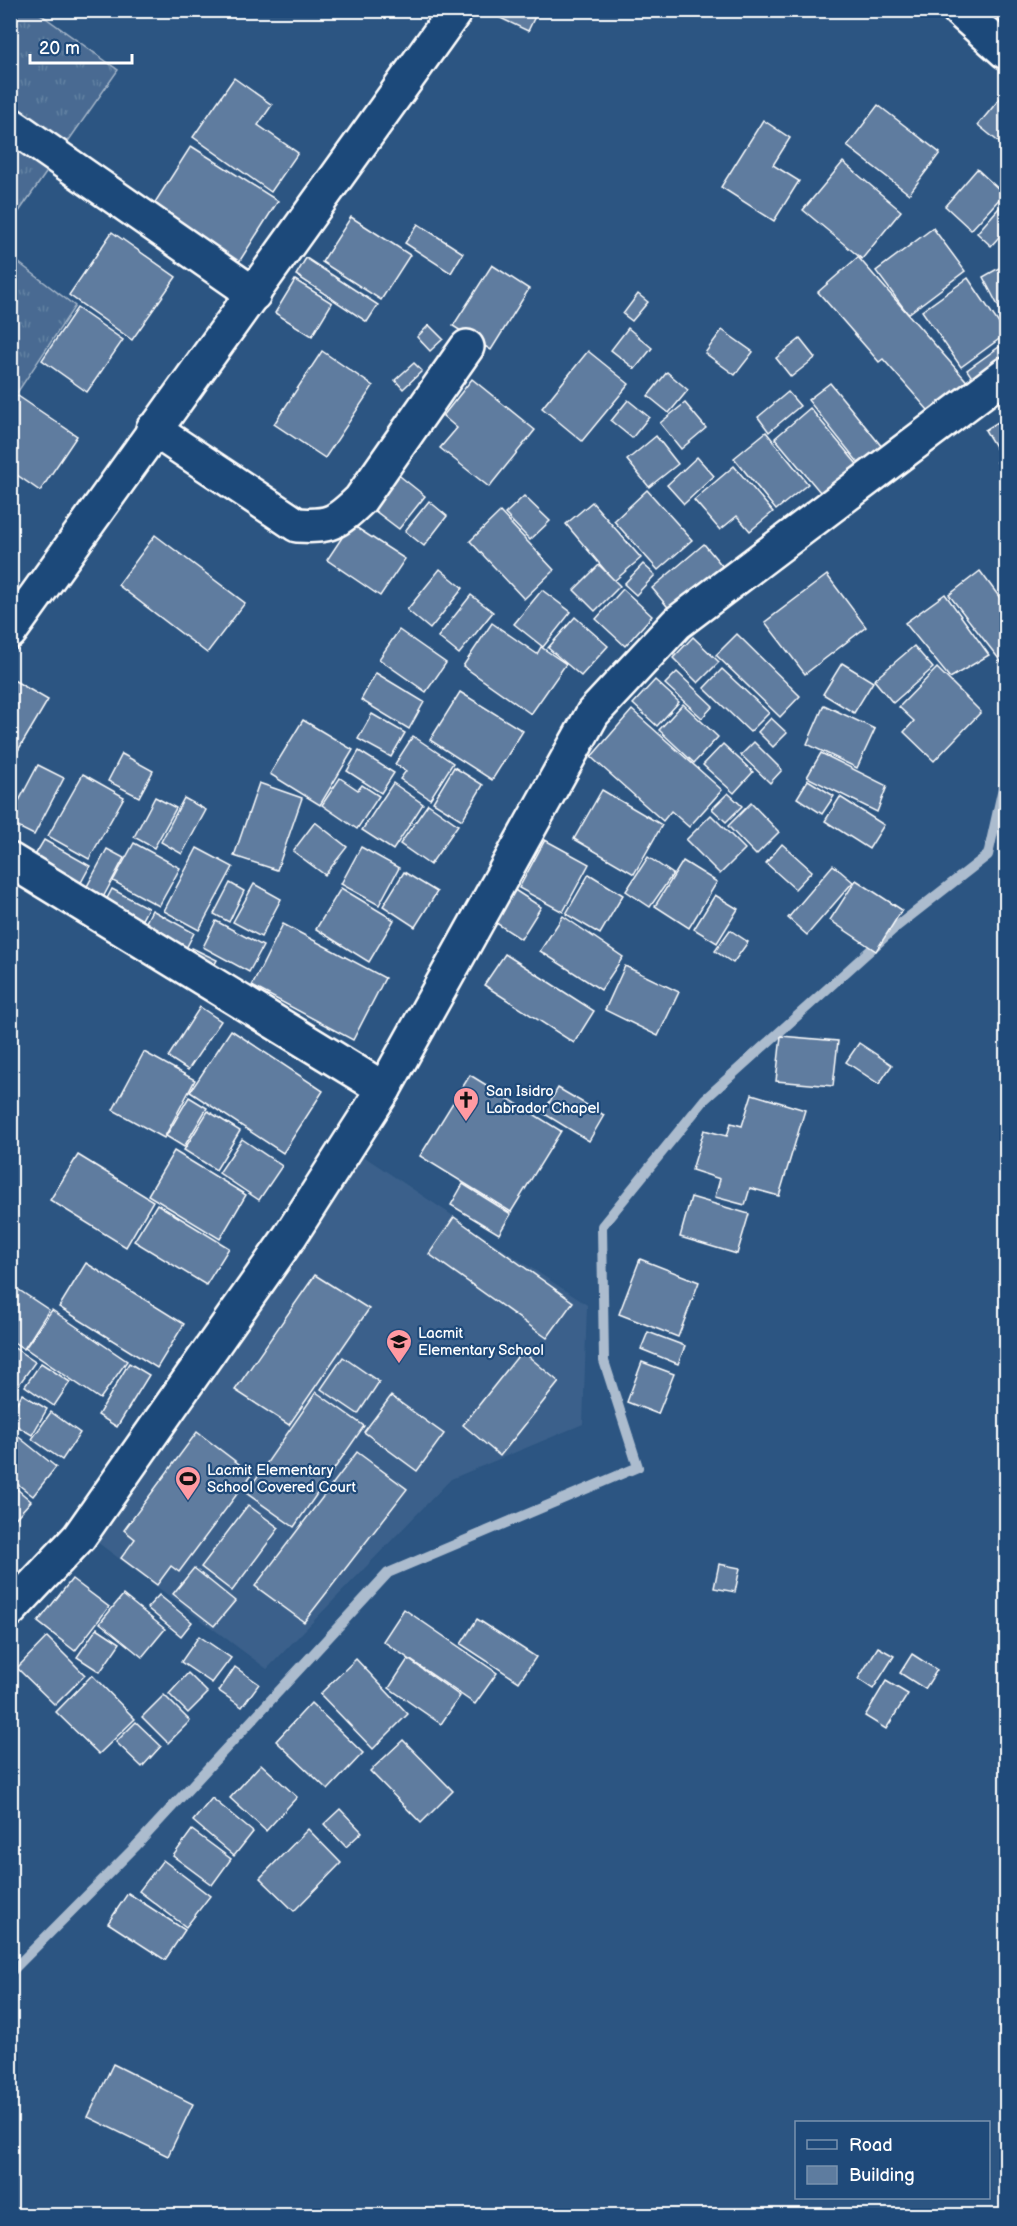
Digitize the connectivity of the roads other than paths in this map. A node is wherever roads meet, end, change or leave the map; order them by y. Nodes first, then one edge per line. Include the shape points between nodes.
1 (456, 10) edge
2 (959, 10) edge
3 (1006, 52) edge
4 (10, 124) edge
5 (254, 294) junction
6 (467, 347) dead end
7 (1006, 374) edge
8 (153, 429) junction
9 (10, 632) edge
10 (10, 860) edge
11 (384, 1089) junction
12 (10, 1610) edge

1 - 5 street
2 - 3 street
4 - 5 street
5 - 8 street
6 - 8 street via 360,500 342,517 323,526 297,525
7 - 11 street via 677,623 593,713
8 - 9 street
10 - 11 street
11 - 12 street via 290,1236 79,1537

